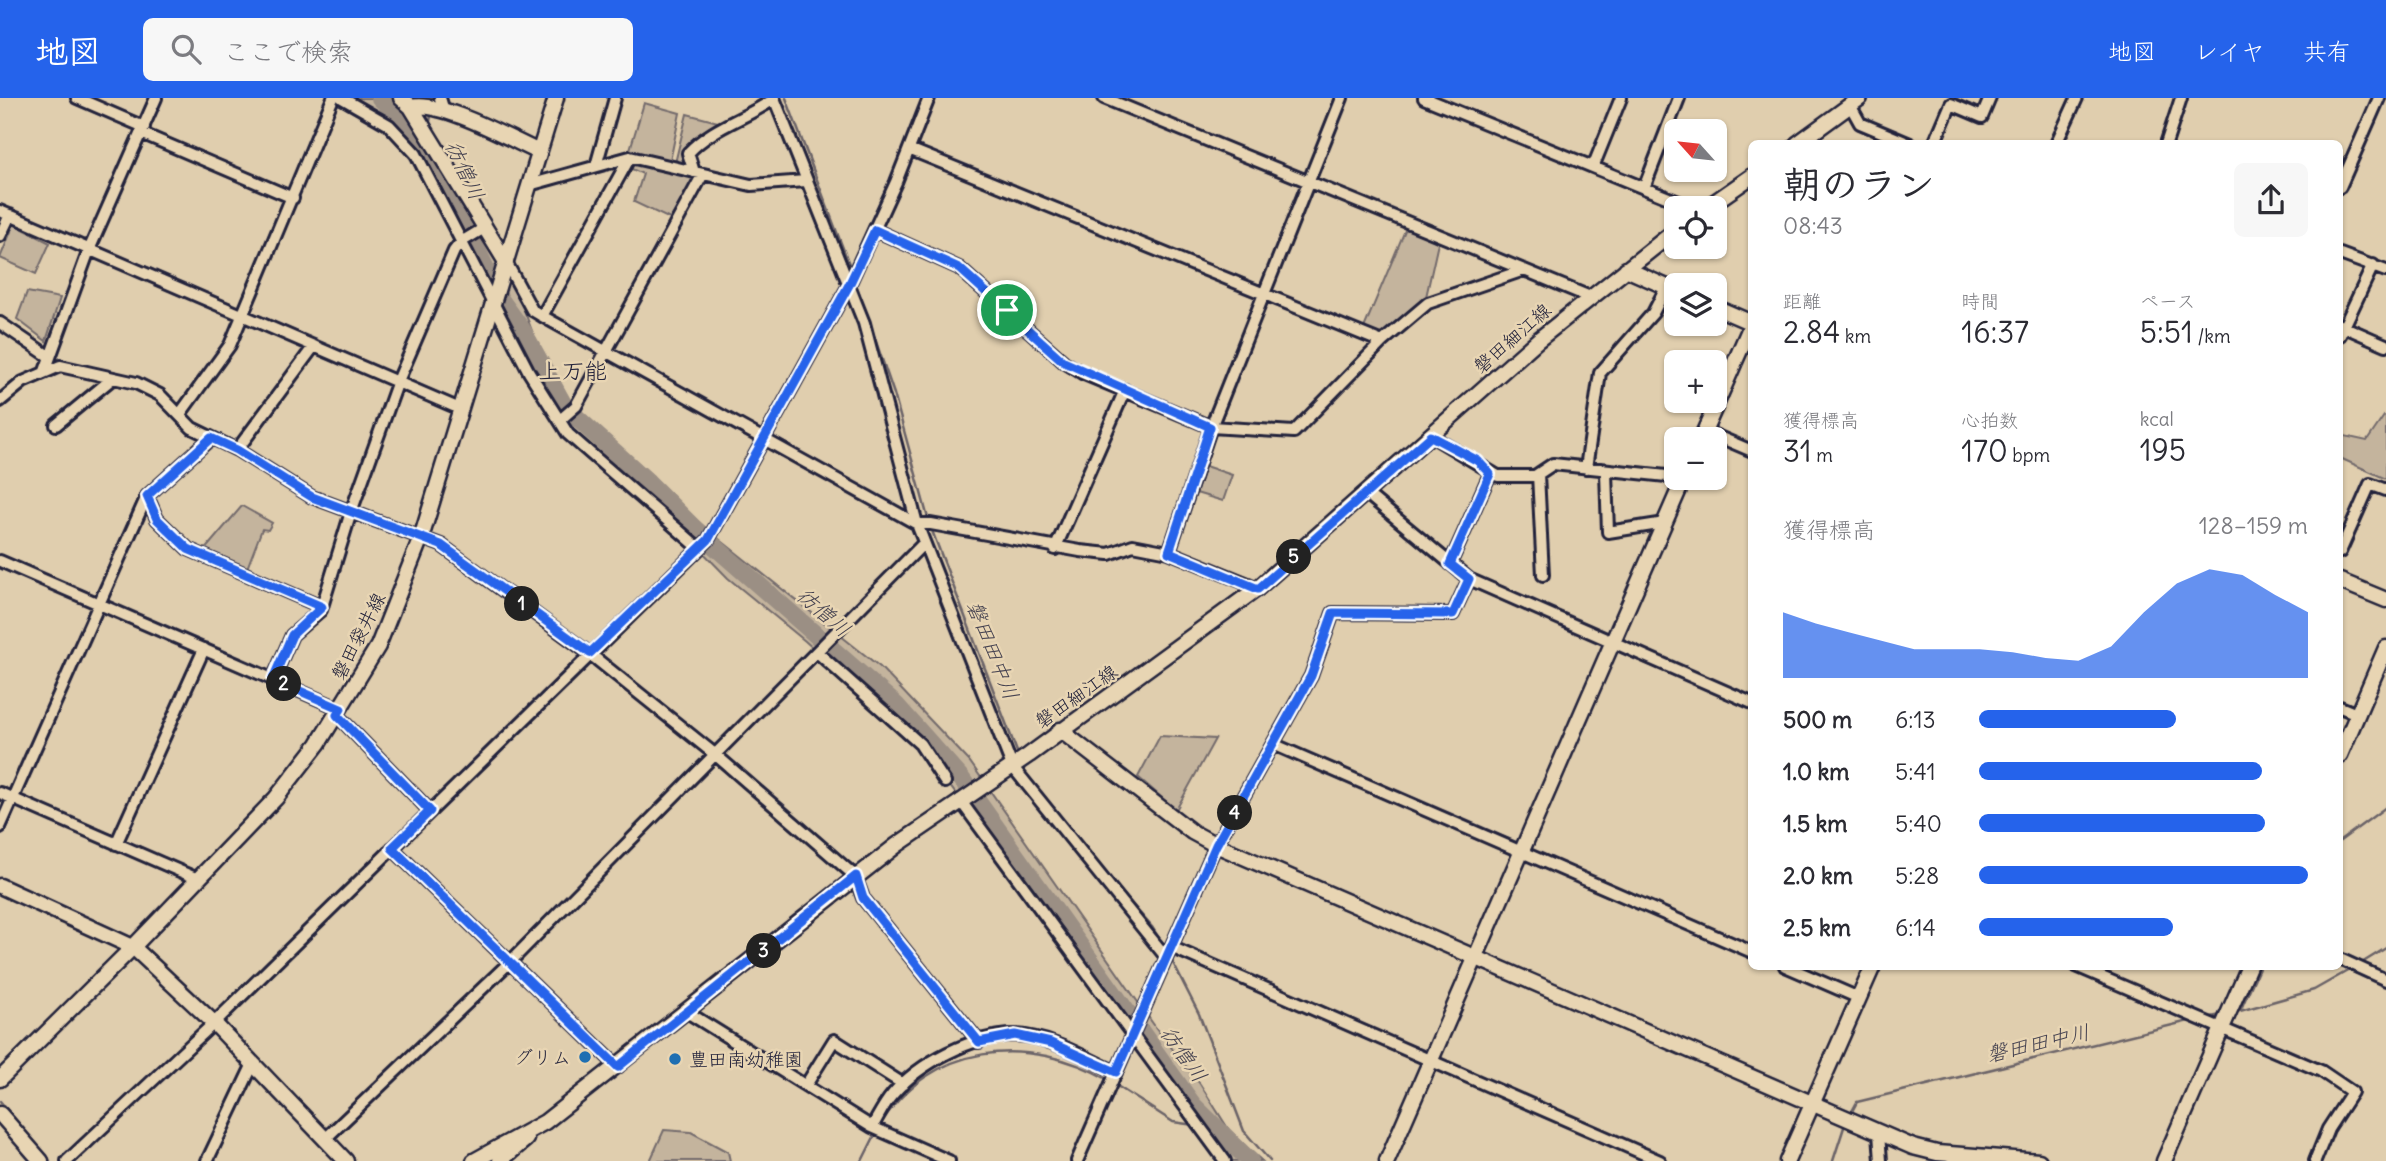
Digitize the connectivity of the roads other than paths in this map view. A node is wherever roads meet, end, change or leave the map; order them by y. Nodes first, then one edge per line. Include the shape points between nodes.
1 (77, 98) edge
2 (156, 98) edge
3 (333, 98) edge
4 (342, 98) edge
5 (556, 98) edge
6 (615, 98) edge
7 (774, 98) edge
8 (929, 98) edge
9 (1104, 98) edge
10 (1342, 98) edge
11 (1424, 98) edge
12 (1621, 98) edge
13 (1679, 98) edge
14 (1990, 98) edge
15 (2077, 98) edge
16 (2181, 98) edge
17 (2379, 98) edge
18 (1853, 101) edge
19 (406, 102) edge
20 (442, 105) edge
21 (142, 130) junction
22 (1802, 140) edge
23 (1900, 140) edge
24 (1936, 140) edge
25 (2058, 140) edge
26 (2167, 140) edge
27 (909, 149) junction
28 (539, 152) junction
29 (630, 157) junction
30 (596, 166) junction
31 (1593, 167) junction
32 (698, 173) junction
33 (1748, 179) edge
34 (2343, 180) edge
35 (806, 181) junction
36 (1309, 183) junction
37 (529, 185) junction
38 (1644, 188) junction
39 (1664, 196) edge
40 (1723, 196) edge
41 (293, 198) junction
42 (5, 213) edge
43 (486, 227) junction
44 (875, 230) junction
45 (0, 236) edge
46 (1664, 239) edge
47 (461, 242) junction
48 (89, 250) junction
49 (2343, 255) edge
50 (2373, 265) junction
51 (504, 268) junction
52 (1626, 269) junction
53 (1524, 270) junction
54 (2386, 271) edge
55 (849, 285) junction
56 (1664, 285) edge
57 (1264, 292) junction
58 (1590, 297) junction
59 (1664, 299) edge
60 (493, 303) junction
61 (1727, 312) edge
62 (242, 315) junction
63 (542, 316) junction
64 (1748, 321) edge
65 (0, 323) edge
66 (2343, 325) edge
67 (2343, 330) edge
68 (1748, 332) edge
69 (1382, 342) junction
70 (2386, 345) edge
71 (314, 346) junction
72 (606, 352) junction
73 (50, 357) junction
74 (45, 371) junction
75 (113, 378) junction
76 (398, 381) junction
77 (1125, 390) junction
78 (0, 401) edge
79 (460, 409) junction
80 (180, 414) junction
81 (560, 420) junction
82 (55, 425) dead end
83 (1210, 427) junction
84 (1706, 427) edge
85 (1431, 436) junction
86 (211, 438) junction
87 (766, 440) junction
88 (1727, 443) edge
89 (237, 450) junction
90 (1748, 450) edge
91 (1586, 468) junction
92 (1606, 472) junction
93 (1490, 474) junction
94 (1538, 474) junction
95 (1664, 476) edge
96 (1680, 490) edge
97 (2386, 490) edge
98 (1367, 494) junction
99 (147, 496) junction
100 (351, 513) junction
101 (1665, 523) junction
102 (916, 524) junction
103 (422, 535) junction
104 (924, 543) junction
105 (704, 544) junction
106 (2343, 545) edge
107 (1055, 549) junction
108 (1169, 552) junction
109 (0, 561) edge
110 (1450, 564) junction
111 (1543, 575) dead end
112 (1469, 579) junction
113 (2343, 581) edge
114 (1258, 589) junction
115 (2386, 600) edge
116 (98, 603) junction
117 (322, 607) junction
118 (1614, 643) junction
119 (2386, 648) edge
120 (204, 649) junction
121 (817, 652) junction
122 (590, 653) junction
123 (273, 679) junction
124 (1748, 701) edge
125 (2343, 708) edge
126 (339, 712) junction
127 (2357, 714) junction
128 (1060, 730) junction
129 (1273, 744) junction
130 (2343, 748) edge
131 (717, 756) junction
132 (1012, 766) junction
133 (945, 782) dead end
134 (0, 793) edge
135 (13, 799) junction
136 (960, 800) junction
137 (430, 811) junction
138 (0, 827) edge
139 (116, 844) junction
140 (1216, 845) junction
141 (392, 848) junction
142 (1522, 852) junction
143 (856, 876) junction
144 (198, 879) junction
145 (0, 886) edge
146 (134, 947) junction
147 (1748, 950) edge
148 (1168, 952) junction
149 (1475, 957) junction
150 (2343, 960) edge
151 (510, 961) junction
152 (1794, 970) edge
153 (1871, 970) edge
154 (2086, 970) edge
155 (2247, 970) edge
156 (2386, 980) edge
157 (1859, 998) junction
158 (687, 1012) junction
159 (214, 1023) junction
160 (2221, 1029) junction
161 (1132, 1035) junction
162 (979, 1042) junction
163 (1432, 1060) junction
164 (253, 1064) junction
165 (618, 1067) junction
166 (1116, 1072) junction
167 (0, 1079) edge
168 (903, 1084) junction
169 (806, 1085) junction
170 (1813, 1104) junction
171 (0, 1114) edge
172 (545, 1122) junction
173 (873, 1127) junction
174 (1879, 1133) junction
175 (326, 1139) junction
176 (41, 1161) edge
177 (67, 1161) edge
178 (207, 1161) edge
179 (346, 1161) edge
180 (474, 1161) edge
181 (500, 1161) edge
182 (949, 1161) edge
183 (1077, 1161) edge
184 (1225, 1161) edge
185 (1387, 1161) edge
186 (1660, 1161) edge
187 (1787, 1161) edge
188 (1881, 1161) edge
189 (2023, 1161) edge
190 (2039, 1161) edge
191 (2164, 1161) edge
192 (2315, 1161) edge

1 - 21 street
2 - 21 street
3 - 41 street
4 - 47 street via 369,111 405,140
5 - 28 street, 磐田袋井線
6 - 30 street
7 - 32 street via 703,137 688,153
7 - 35 street
8 - 27 street
9 - 36 street
10 - 36 street
11 - 31 street
12 - 31 street
13 - 38 street
14 - 24 street via 1982,117 1951,104
15 - 25 street
16 - 26 street
17 - 34 street
18 - 22 street
18 - 23 street via 1860,123
19 - 20 street
19 - 43 street
20 - 28 street
21 - 41 street
21 - 48 street
27 - 44 street
27 - 57 street
28 - 37 street, 磐田袋井線
29 - 30 street
29 - 32 street
29 - 63 street
30 - 37 street
31 - 38 street
32 - 35 street via 751,185
32 - 72 street
33 - 40 street
35 - 55 street
36 - 53 street
36 - 57 street
37 - 51 street, 磐田袋井線
38 - 39 street
41 - 62 street
42 - 45 street
42 - 48 street
43 - 47 street
43 - 51 street
44 - 55 street
44 - 77 street via 959,268 1064,362
46 - 52 street, 磐田細江線
47 - 60 street
47 - 76 street
48 - 62 street
48 - 73 street
49 - 50 street
50 - 54 street
50 - 66 street
51 - 60 street, 磐田袋井線
51 - 63 street via 532,310
52 - 56 street
52 - 58 street, 磐田細江線
53 - 58 street
53 - 69 street via 1428,303
55 - 87 street
55 - 102 street via 867,334
57 - 69 street
57 - 83 street
58 - 85 street, 磐田細江線
59 - 91 street via 1600,373
60 - 79 street, 磐田袋井線
60 - 81 street via 528,372
61 - 64 street
62 - 71 street
62 - 80 street via 230,345
63 - 72 street
65 - 73 street
67 - 70 street
68 - 84 street
69 - 83 street via 1294,432
71 - 76 street
71 - 89 street
72 - 81 street via 576,407
72 - 87 street
73 - 74 street
74 - 75 street via 60,366
74 - 78 street
75 - 80 street via 160,395
75 - 82 street
76 - 79 street
76 - 100 street
77 - 83 street
77 - 107 street
79 - 103 street, 磐田袋井線
80 - 86 street via 192,428
81 - 105 street via 568,434
83 - 108 street
85 - 93 street via 1478,461
85 - 98 street, 磐田細江線
86 - 89 street
86 - 99 street
87 - 102 street
87 - 105 street
88 - 90 street
89 - 100 street via 312,497
91 - 92 street
91 - 94 street via 1553,464
92 - 95 street
92 - 101 street via 1608,531
93 - 94 street
93 - 110 street
94 - 111 street
96 - 101 street
97 - 106 street via 2370,484
98 - 110 street
98 - 114 street, 磐田細江線
99 - 116 street
99 - 117 street via 157,519 188,549
100 - 103 street
100 - 117 street
101 - 118 street
102 - 104 street
102 - 107 street via 931,523
103 - 122 street
103 - 126 street, 磐田袋井線 via 378,646
104 - 121 street
104 - 132 street
105 - 122 street
107 - 108 street via 1109,554 1133,544
108 - 114 street
109 - 116 street
110 - 112 street
112 - 118 street
112 - 129 street via 1453,614 1333,613 1311,676
113 - 115 street
114 - 128 street, 磐田細江線
116 - 120 street
116 - 135 street
117 - 123 street via 292,635
118 - 124 street
118 - 142 street
119 - 127 street
120 - 123 street
120 - 139 street
121 - 131 street
121 - 133 street via 919,744
122 - 131 street
122 - 137 street
123 - 126 street
125 - 127 street
126 - 137 street
126 - 144 street, 磐田袋井線 via 276,798
127 - 130 street
128 - 132 street, 磐田細江線
128 - 140 street via 1192,832
129 - 140 street
129 - 142 street
131 - 143 street
131 - 151 street
132 - 136 street, 磐田細江線
132 - 148 street
134 - 135 street
135 - 138 street
135 - 139 street
136 - 143 street, 磐田細江線
136 - 161 street
137 - 141 street
139 - 144 street
140 - 148 street
140 - 149 street
141 - 151 street
141 - 159 street
142 - 147 street
142 - 149 street
143 - 158 street, 磐田細江線
143 - 162 street via 863,898
144 - 146 street, 磐田袋井線
145 - 146 street
146 - 159 street
146 - 167 street, 磐田袋井線
148 - 161 street
148 - 163 street
149 - 163 street
149 - 170 street
150 - 156 street
151 - 165 street
151 - 175 street
152 - 157 street
153 - 157 street
154 - 160 street
155 - 160 street
157 - 170 street
158 - 165 street, 磐田細江線
158 - 169 street
159 - 164 street
159 - 177 street
160 - 191 street
160 - 192 street via 2320,1071 2352,1092 2328,1129
161 - 166 street
161 - 184 street
162 - 166 street via 1015,1035 1051,1043
162 - 168 street via 926,1065
163 - 185 street
163 - 186 street
164 - 175 street
164 - 178 street
165 - 172 street, 磐田細江線
166 - 183 street
168 - 169 street via 834,1040
168 - 173 street via 890,1096
169 - 173 street
170 - 174 street
170 - 187 street
171 - 176 street
172 - 180 street, 磐田細江線
172 - 181 street
173 - 182 street
174 - 188 street
174 - 189 street via 1937,1153
175 - 179 street
189 - 190 street

